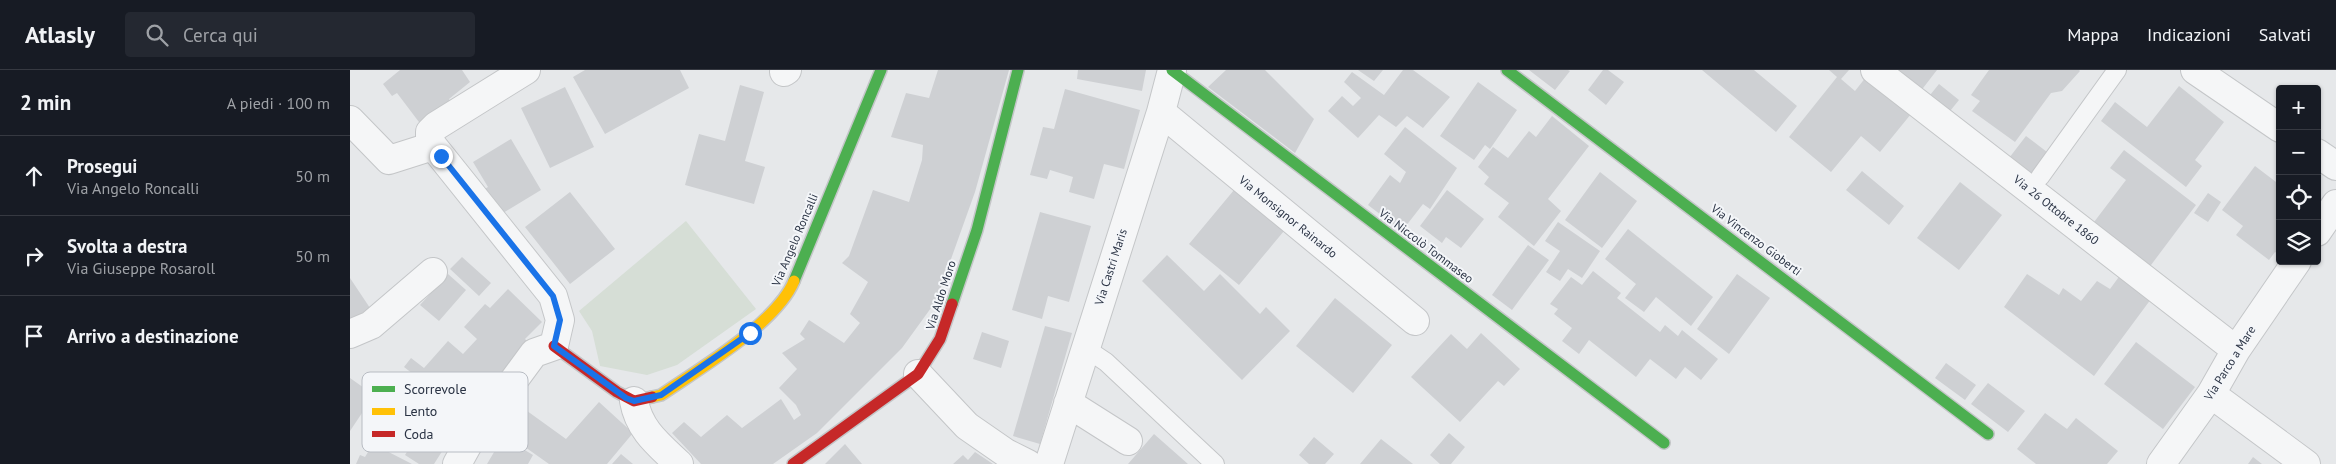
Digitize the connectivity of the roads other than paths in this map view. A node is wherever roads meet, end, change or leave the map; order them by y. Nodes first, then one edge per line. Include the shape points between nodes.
1 (526, 70) edge
2 (881, 70) edge
3 (1018, 70) edge
4 (1172, 70) edge
5 (1507, 70) edge
6 (1875, 70) edge
7 (2117, 70) edge
8 (2195, 70) edge
9 (1161, 112) junction
10 (350, 120) edge
11 (2276, 125) edge
12 (434, 146) junction
13 (2321, 156) edge
14 (2336, 166) edge
15 (2040, 177) dead end
16 (2336, 204) edge
17 (2321, 226) edge
18 (2294, 265) edge
19 (433, 272) dead end
20 (1415, 322) dead end
21 (350, 334) edge
22 (554, 346) junction
23 (1085, 348) junction
24 (2236, 350) junction
25 (520, 372) edge
26 (918, 374) junction
27 (2211, 394) junction
28 (634, 401) junction
29 (1068, 403) junction
30 (1988, 434) dead end
31 (1128, 441) dead end
32 (1664, 443) dead end
33 (464, 452) edge
34 (457, 464) edge
35 (679, 464) edge
36 (793, 464) edge
37 (1028, 464) edge
38 (1049, 464) edge
39 (1215, 464) edge
40 (2160, 464) edge
41 (2306, 464) edge

1 - 12 street via 436,126 430,132
2 - 28 street, Via Angelo Roncalli via 789,293 750,333 661,395
3 - 26 street, Via Aldo Moro via 977,230 940,339
4 - 9 street, Via Castri Maris
4 - 32 street, Via Niccolò Tommaseo
5 - 30 street, Via Vincenzo Gioberti
6 - 24 street, Via 26 Ottobre 1860
7 - 15 lane
8 - 11 street
9 - 20 street, Via Monsignor Rainardo
9 - 23 street, Via Castri Maris
10 - 12 street via 389,160
12 - 22 street via 553,296 560,320
13 - 14 street
16 - 17 street
18 - 24 street, Via Parco a Mare
19 - 21 street via 371,325
22 - 25 street via 534,353
22 - 28 street
23 - 29 street, Via Castri Maris
23 - 39 lane via 1106,362
24 - 27 street, Via Parco a Mare
26 - 36 street, Via Aldo Moro
26 - 37 street via 967,426
27 - 40 street, Via Parco a Mare
27 - 41 street
28 - 35 street via 636,414 647,434
29 - 31 street
29 - 38 street, Via Castri Maris
33 - 34 street

